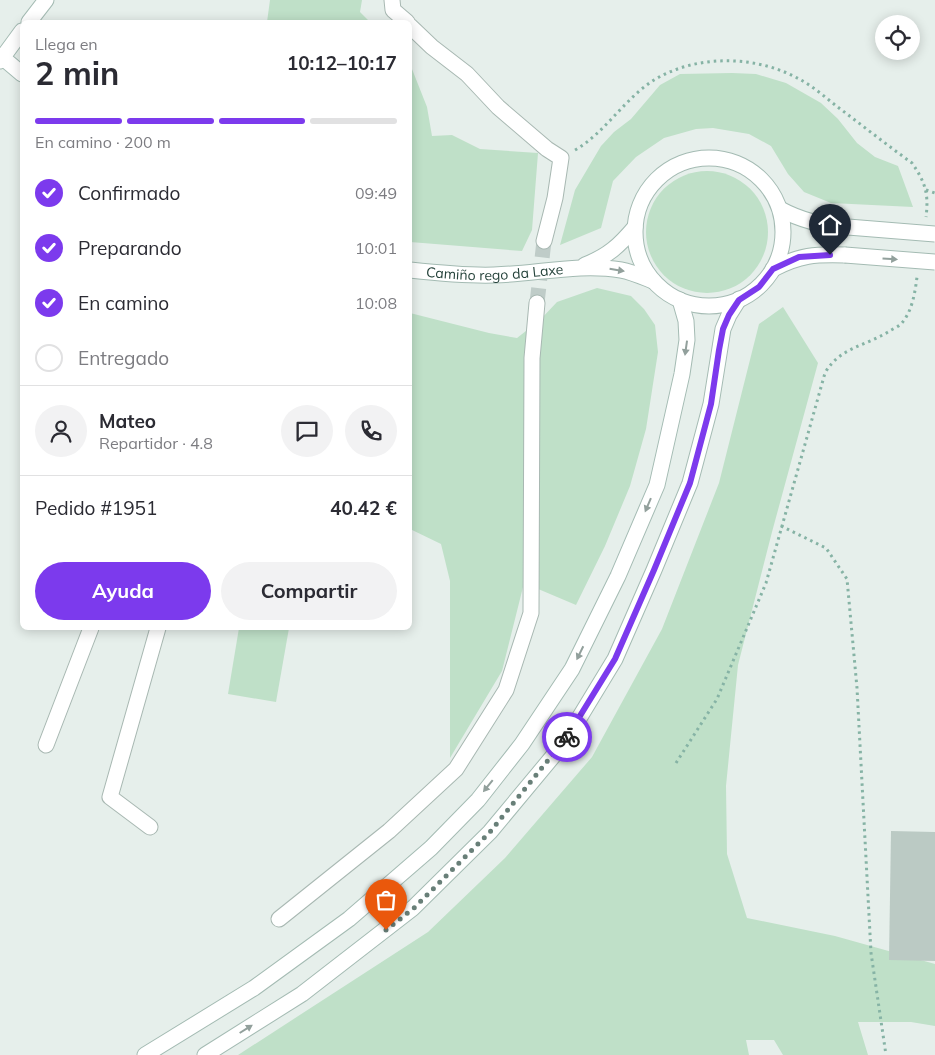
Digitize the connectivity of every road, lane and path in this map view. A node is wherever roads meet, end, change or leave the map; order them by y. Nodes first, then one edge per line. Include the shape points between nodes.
1 (46, 0) edge
2 (392, 0) edge
3 (31, 20) edge
4 (404, 20) edge
5 (412, 28) edge
6 (20, 34) edge
7 (1, 59) edge
8 (20, 73) edge
9 (561, 158) junction
10 (926, 190) junction
11 (935, 193) edge
12 (780, 209) junction
13 (635, 227) junction
14 (930, 229) edge
15 (544, 241) tunnel mouth
16 (935, 262) edge
17 (579, 268) junction
18 (773, 269) junction
19 (412, 270) edge
20 (918, 271) dead end
21 (654, 281) junction
22 (680, 300) junction
23 (739, 300) junction
24 (537, 303) tunnel mouth
25 (781, 526) junction
26 (90, 630) edge
27 (157, 630) edge
28 (46, 745) dead end
29 (676, 763) dead end
30 (150, 827) dead end
31 (279, 919) dead end
32 (145, 1055) edge
33 (205, 1055) edge
34 (886, 1055) edge

1 - 3 main road
2 - 4 main road via 393,10
5 - 9 main road via 467,74 498,107
6 - 7 main road
7 - 8 main road
9 - 10 path via 579,148 653,81 683,66 745,62 770,66 800,79 912,163
9 - 15 main road
10 - 11 path
10 - 14 path
12 - 13 main road via 768,186 749,169 726,160 700,158 676,166 655,181 641,202
12 - 14 main road, bridge via 818,224
12 - 18 main road via 783,239
13 - 17 main road via 617,248 602,259
13 - 21 main road via 638,252
18 -> 16 main road, bridge via 799,257 845,255
17 - 19 main road, Camiño rego da Laxe via 492,275
17 -> 21 main road via 621,270
18 - 23 main road via 759,287
20 - 25 path via 909,312 900,325 841,354 825,373
21 - 22 main road
22 - 23 main road via 710,306
22 -> 32 main road via 687,340 657,484 618,576 572,669 522,744 478,800 431,848 349,919 254,988
33 -> 23 main road via 302,994 414,908 490,832 564,743 615,659 690,483 711,404 723,329
24 - 31 main road via 532,358 532,613 506,690 456,769 389,831
25 - 29 path via 766,583 717,699
25 - 34 path via 826,548 847,578 857,688 871,953
26 - 28 main road
27 - 30 main road via 110,797

